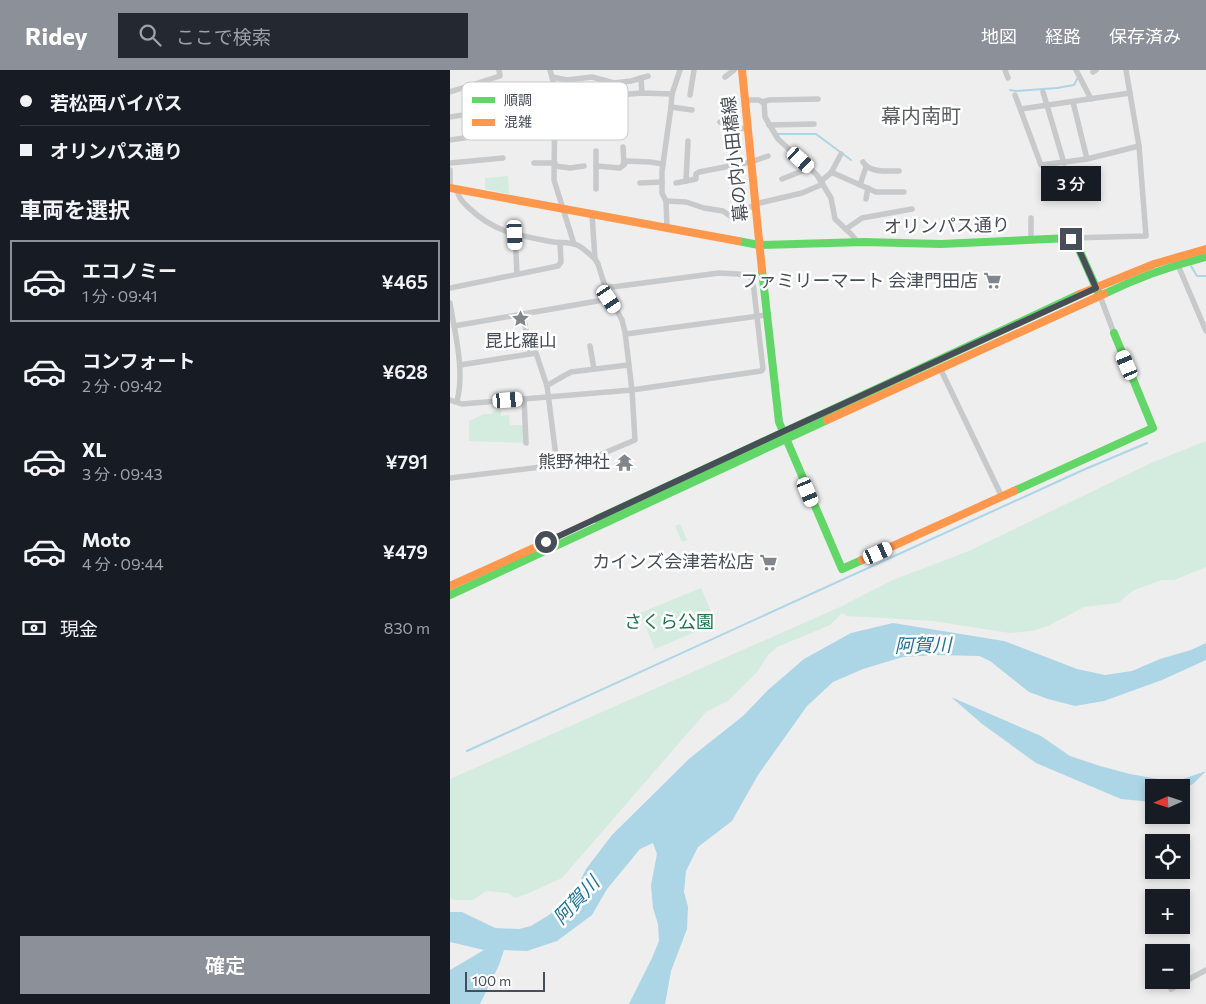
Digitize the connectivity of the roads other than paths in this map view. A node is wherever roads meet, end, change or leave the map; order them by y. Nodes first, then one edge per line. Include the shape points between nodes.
1 (500, 70) edge
2 (550, 70) edge
3 (680, 70) edge
4 (694, 70) edge
5 (739, 70) edge
6 (1005, 70) edge
7 (1076, 70) edge
8 (1126, 70) edge
9 (648, 76) dead end
10 (552, 77) junction
11 (725, 77) dead end
12 (641, 78) junction
13 (1008, 78) dead end
14 (481, 82) edge
15 (552, 82) edge
16 (610, 82) edge
17 (619, 82) edge
18 (462, 88) edge
19 (450, 92) edge
20 (1043, 92) dead end
21 (642, 93) junction
22 (1130, 93) junction
23 (628, 94) edge
24 (672, 94) junction
25 (690, 95) dead end
26 (1015, 95) dead end
27 (818, 99) dead end
28 (1091, 99) junction
29 (745, 100) junction
30 (762, 102) junction
31 (1073, 102) junction
32 (1048, 105) junction
33 (671, 107) junction
34 (1021, 109) junction
35 (692, 110) dead end
36 (720, 122) dead end
37 (814, 124) dead end
38 (769, 125) junction
39 (733, 128) junction
40 (748, 128) junction
41 (731, 139) dead end
42 (555, 140) edge
43 (688, 140) dead end
44 (1139, 146) junction
45 (623, 147) dead end
46 (596, 151) dead end
47 (841, 154) dead end
48 (768, 156) dead end
49 (503, 158) dead end
50 (1087, 159) junction
51 (751, 162) junction
52 (534, 163) dead end
53 (1064, 163) junction
54 (450, 164) edge
55 (555, 164) junction
56 (624, 164) junction
57 (663, 164) junction
58 (584, 166) dead end
59 (596, 166) junction
60 (810, 168) junction
61 (450, 170) edge
62 (899, 171) dead end
63 (831, 172) junction
64 (782, 179) dead end
65 (686, 181) junction
66 (662, 182) junction
67 (640, 183) dead end
68 (676, 183) dead end
69 (822, 183) junction
70 (860, 185) junction
71 (452, 187) edge
72 (868, 188) junction
73 (596, 189) dead end
74 (904, 192) dead end
75 (866, 199) dead end
76 (666, 201) junction
77 (755, 204) junction
78 (564, 208) junction
79 (912, 209) dead end
80 (592, 214) junction
81 (1031, 218) dead end
82 (667, 228) junction
83 (846, 229) junction
84 (515, 235) junction
85 (1069, 238) junction
86 (1031, 239) junction
87 (857, 242) junction
88 (560, 243) junction
89 (574, 244) junction
90 (759, 245) junction
91 (1206, 249) edge
92 (1206, 257) edge
93 (595, 259) junction
94 (1176, 260) junction
95 (517, 274) junction
96 (450, 288) edge
97 (605, 288) junction
98 (1096, 288) junction
99 (1100, 296) junction
100 (609, 299) junction
101 (450, 303) edge
102 (523, 314) junction
103 (766, 315) junction
104 (756, 317) junction
105 (454, 326) junction
106 (1206, 331) edge
107 (1114, 333) joint
108 (626, 334) junction
109 (590, 346) dead end
110 (530, 353) junction
111 (460, 365) junction
112 (628, 365) junction
113 (940, 368) junction
114 (594, 369) junction
115 (548, 386) junction
116 (632, 390) junction
117 (549, 397) junction
118 (524, 399) junction
119 (450, 400) edge
120 (457, 401) junction
121 (783, 436) junction
122 (526, 444) dead end
123 (556, 464) junction
124 (450, 478) edge
125 (1002, 497) junction
126 (450, 586) edge
127 (450, 595) edge
128 (1206, 970) edge
129 (1190, 979) edge

1 - 14 street via 500,76
2 - 10 street
3 - 24 street
4 - 25 street
5 - 11 street
5 - 29 main road, 幕の内小田橋線
6 - 13 street
7 - 28 street
8 - 22 street
9 - 12 street
10 - 15 street
10 - 16 street via 567,80 592,77
12 - 17 street
12 - 21 street
18 - 19 street
20 - 32 street
21 - 23 street
21 - 24 street
22 - 28 street
22 - 44 street
24 - 33 street
26 - 34 street
27 - 30 street
28 - 31 street
29 - 30 street
29 - 40 main road, 幕の内小田橋線
30 - 38 street
31 - 32 street
31 - 50 street
32 - 34 street
32 - 53 street
33 - 35 street
33 - 57 street
34 - 53 street via 1041,165
36 - 39 street
37 - 38 street
38 - 60 street via 778,139
39 - 40 street
39 - 41 street
40 - 51 main road, 幕の内小田橋線
42 - 55 street
43 - 65 street
44 - 50 street
44 - 85 street via 1146,236
45 - 56 street
46 - 59 street
47 - 63 street
48 - 51 street
49 - 54 street
50 - 53 street
51 - 65 street via 699,172 696,179
51 - 77 main road, 幕の内小田橋線
52 - 55 street
55 - 58 street via 570,168
55 - 78 street via 555,187
56 - 57 street via 628,161
56 - 59 street via 620,168
57 - 66 street
59 - 73 street
60 - 64 street
60 - 69 street
61 - 71 street
62 - 70 street via 877,170 864,165
63 - 69 street
63 - 70 street
65 - 68 street
66 - 67 street
66 - 76 street
69 - 77 street via 802,193
69 - 83 street via 831,198 835,219
70 - 72 street
71 - 78 main road, オリンパス通り
71 - 84 street via 461,200 486,222
72 - 74 street via 876,192
72 - 75 street
76 - 77 street via 723,211 732,218
76 - 82 street
77 - 90 main road, 幕の内小田橋線
78 - 80 main road, オリンパス通り
78 - 89 street
79 - 83 street via 862,218
80 - 82 main road, オリンパス通り
80 - 93 street
81 - 86 street
82 - 90 main road, オリンパス通り
83 - 87 street
84 - 88 street
84 - 95 street
85 - 86 main road, オリンパス通り
85 - 98 main road via 1077,245
86 - 87 main road, オリンパス通り via 941,244
87 - 90 main road, オリンパス通り
88 - 89 street
88 - 95 street via 558,266
89 - 93 street
90 - 103 main road, 幕の内小田橋線
91 - 94 main road
92 - 94 main road
93 - 97 street
94 - 98 main road via 1134,271
94 - 99 main road
94 - 106 street
95 - 96 street
97 - 100 street
97 - 104 street via 704,274 750,276
98 - 99 main road
98 - 121 main road
99 - 107 street
99 - 113 main road
100 - 102 street
100 - 108 street via 622,320
101 - 105 street
102 - 105 street
102 - 110 street
103 - 104 street
103 - 121 main road, 幕の内小田橋線 via 778,422
104 - 108 street
104 - 116 street via 761,371
105 - 111 street
107 - 125 main road via 1153,428
108 - 112 street
109 - 114 street
110 - 111 street
110 - 115 street via 536,353
111 - 120 street
112 - 114 street
112 - 116 street
113 - 121 main road
113 - 125 street
114 - 115 street via 566,374
115 - 117 street
116 - 117 street
116 - 123 street via 635,440 583,462
117 - 118 street
117 - 123 street
118 - 120 street via 462,404
118 - 122 street
119 - 120 street
121 - 125 main road, 幕の内小田橋線 via 842,569
121 - 126 main road
121 - 127 main road
123 - 124 street
128 - 129 street

